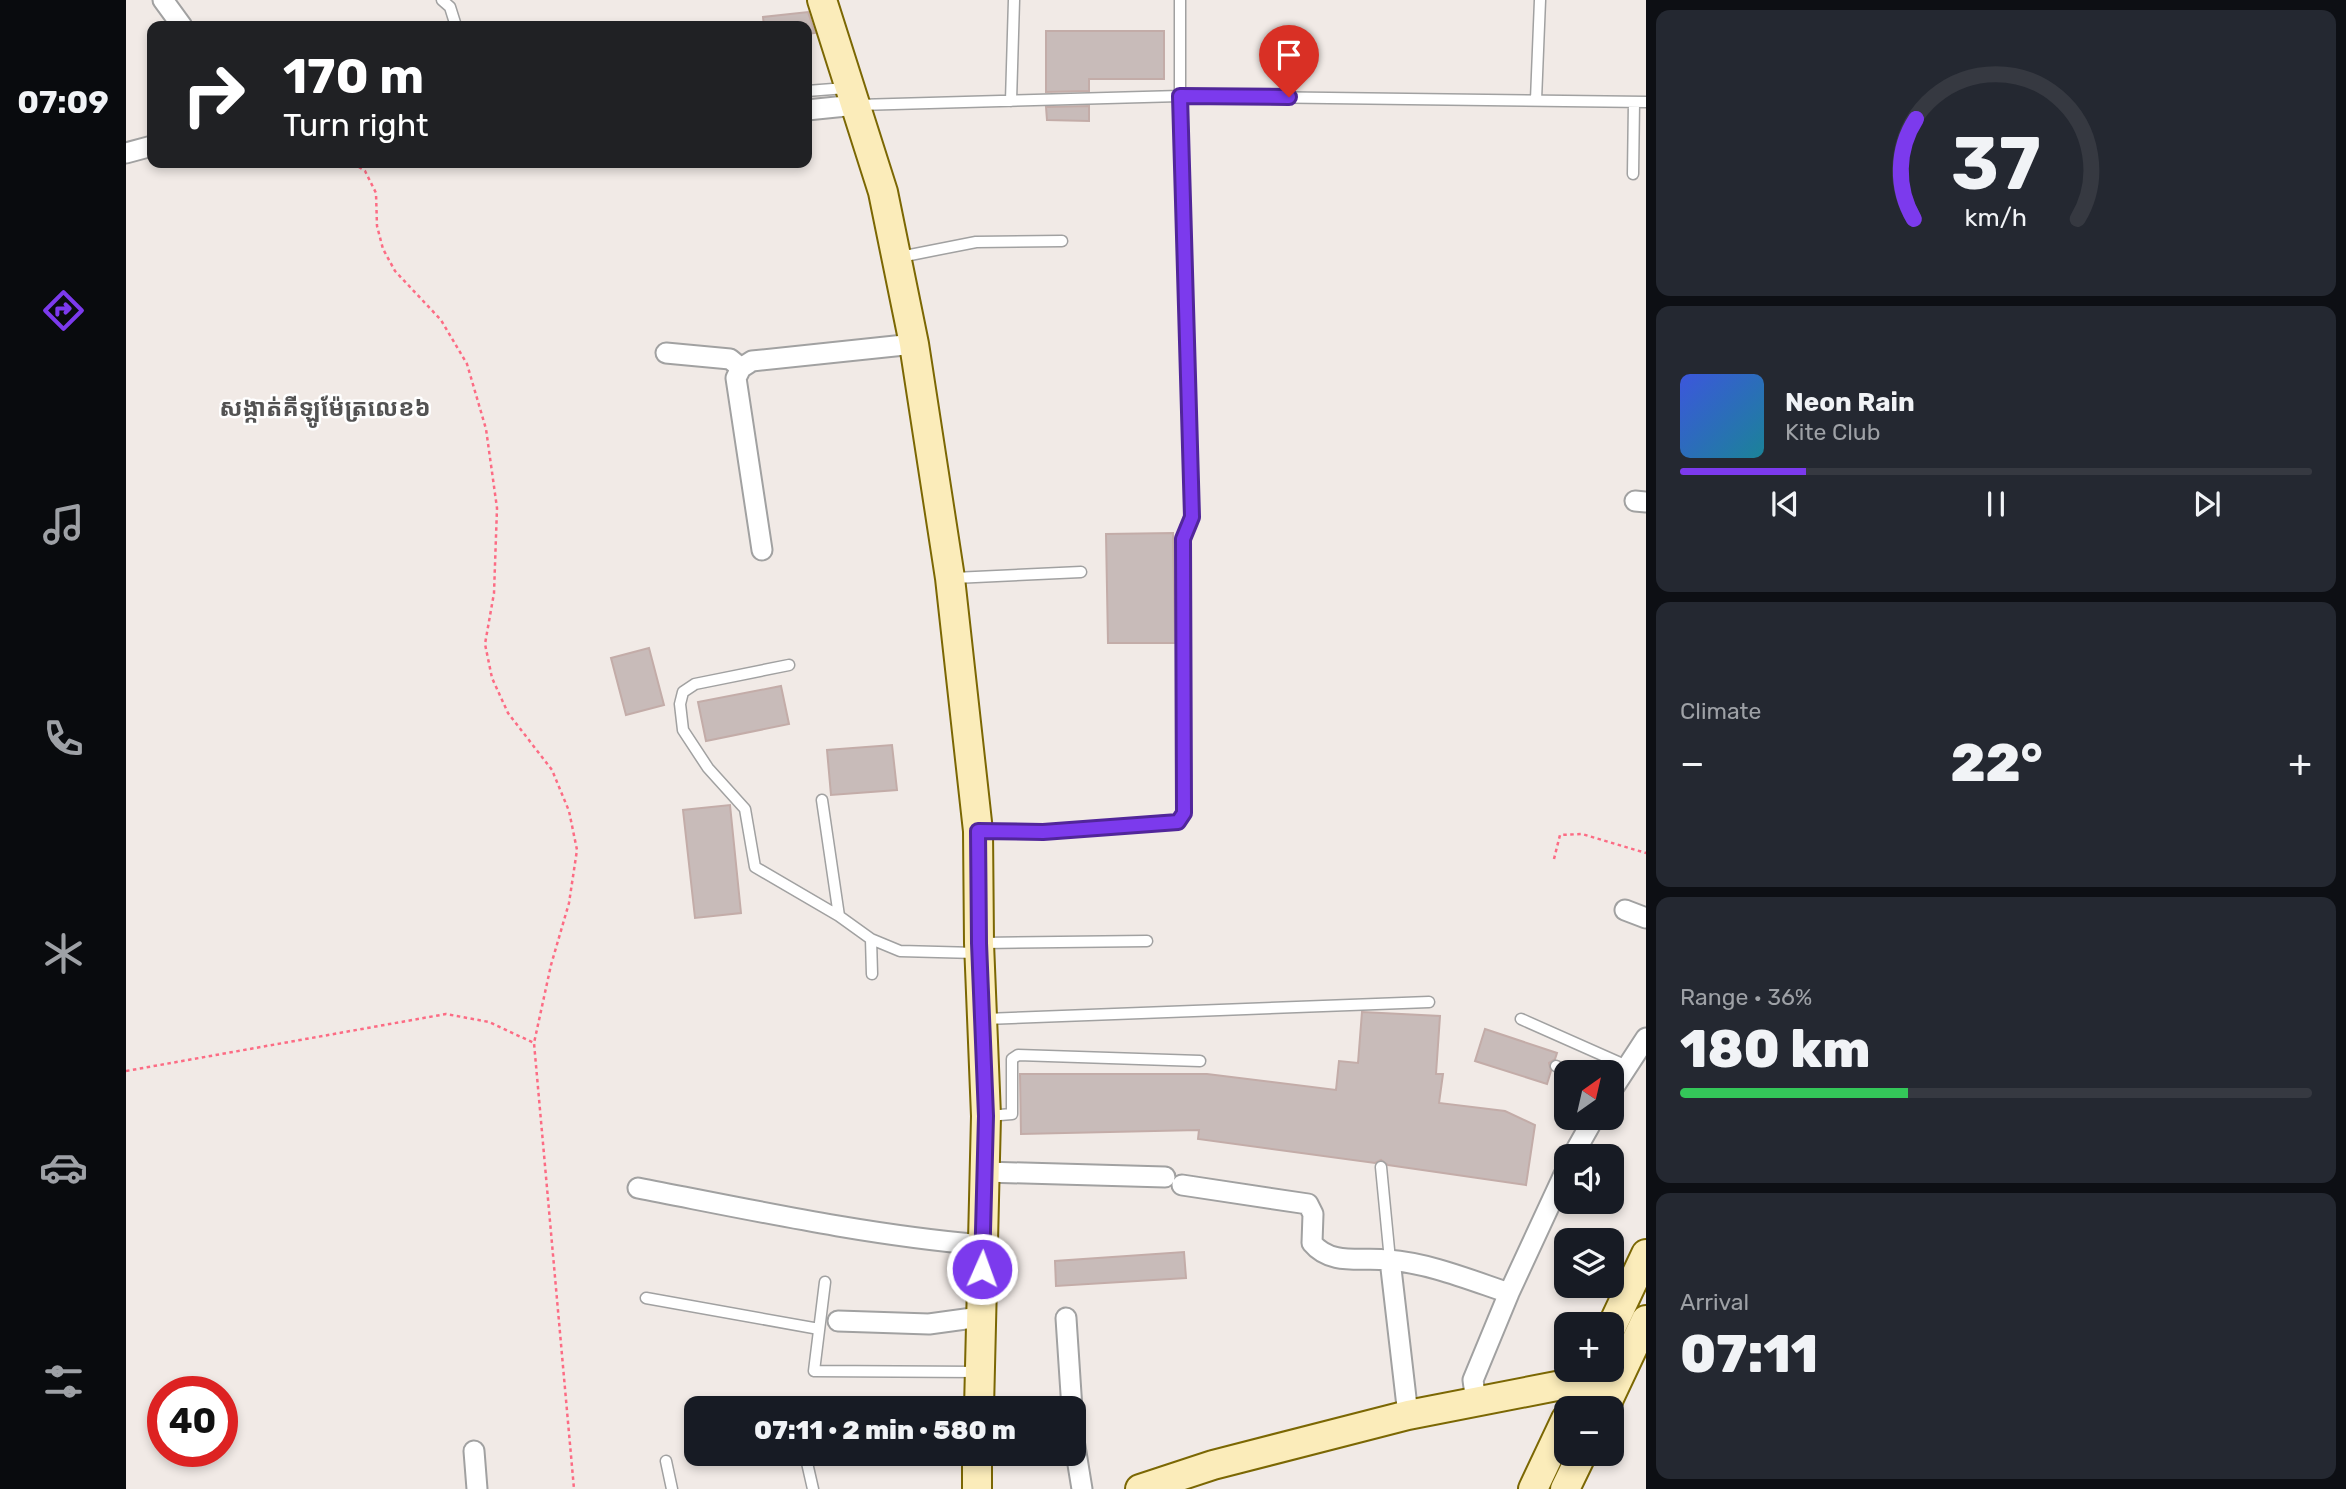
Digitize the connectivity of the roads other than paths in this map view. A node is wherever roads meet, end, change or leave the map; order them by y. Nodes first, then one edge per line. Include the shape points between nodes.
1 (163, 0) edge
2 (442, 0) edge
3 (822, 0) edge
4 (1014, 0) edge
5 (1180, 0) edge
6 (1539, 0) edge
7 (178, 21) edge
8 (454, 21) edge
9 (812, 92) edge
10 (853, 96) junction
11 (1180, 96) junction
12 (1011, 100) junction
13 (1536, 100) junction
14 (1634, 102) junction
15 (1646, 102) edge
16 (812, 108) edge
17 (147, 147) edge
18 (126, 153) edge
19 (1633, 174) dead end
20 (1062, 241) dead end
21 (896, 258) junction
22 (914, 344) junction
23 (666, 353) dead end
24 (741, 368) junction
25 (762, 550) dead end
26 (1081, 572) dead end
27 (950, 578) junction
28 (789, 665) dead end
29 (822, 800) dead end
30 (978, 831) junction
31 (1625, 910) dead end
32 (839, 916) junction
33 (1646, 918) edge
34 (871, 939) junction
35 (1147, 941) dead end
36 (979, 948) junction
37 (872, 974) dead end
38 (1429, 1002) dead end
39 (983, 1019) junction
40 (1521, 1019) dead end
41 (1646, 1038) edge
42 (1200, 1061) dead end
43 (1627, 1066) junction
44 (1624, 1071) edge
45 (986, 1116) junction
46 (1381, 1167) dead end
47 (985, 1172) junction
48 (638, 1188) dead end
49 (1554, 1196) edge
50 (983, 1245) junction
51 (1646, 1254) edge
52 (1390, 1260) junction
53 (825, 1282) dead end
54 (1509, 1293) junction
55 (646, 1298) dead end
56 (980, 1318) junction
57 (1066, 1318) dead end
58 (1631, 1318) edge
59 (829, 1325) junction
60 (979, 1371) junction
61 (1581, 1389) edge
62 (978, 1396) edge
63 (1071, 1396) edge
64 (1608, 1396) edge
65 (1476, 1402) junction
66 (1408, 1415) junction
67 (1554, 1444) edge
68 (474, 1451) dead end
69 (666, 1461) dead end
70 (808, 1466) edge
71 (978, 1466) edge
72 (1078, 1466) edge
73 (1576, 1466) edge
74 (477, 1489) edge
75 (672, 1489) edge
76 (813, 1489) edge
77 (977, 1489) edge
78 (1082, 1489) edge
79 (1140, 1489) edge
80 (1532, 1489) edge
81 (1565, 1489) edge

1 - 7 street
2 - 8 lane
3 - 10 street
4 - 12 lane
5 - 11 lane
6 - 13 lane
9 - 10 lane
10 - 12 lane
10 - 16 street
10 - 21 street via 883,192
11 - 12 lane
11 - 13 lane
11 - 30 lane via 1192,517 1183,539 1184,813 1178,822 1043,832
13 - 14 lane
14 - 15 lane
14 - 19 lane
17 - 18 street
20 - 21 lane via 976,242
21 - 22 street
22 - 24 street via 752,361
22 - 27 street
23 - 24 street via 730,359
24 - 25 street via 736,378
26 - 27 lane
27 - 30 street
28 - 32 lane via 695,684 683,692 683,730 708,768 745,809 755,867
29 - 32 lane
30 - 36 street
31 - 33 street
32 - 34 lane
34 - 36 lane via 900,951
34 - 37 lane
35 - 36 lane
36 - 39 street
38 - 39 lane
39 - 45 street
40 - 43 lane
41 - 43 street
42 - 45 lane via 1018,1055 1012,1059 1012,1114
43 - 44 street
45 - 47 street
46 - 52 lane
47 - 50 street
47 - 52 street via 1174,1181 1308,1204 1313,1214 1312,1243 1320,1253 1336,1259
48 - 50 street via 894,1236
49 - 54 street
50 - 56 street
51 - 58 street
52 - 54 street
52 - 66 street
53 - 59 lane
54 - 65 street via 1473,1380
55 - 59 lane
56 - 59 street via 929,1324
56 - 60 street
57 - 63 street
58 - 64 street
59 - 60 lane via 814,1371
60 - 62 street
61 - 65 street via 1572,1383
65 - 66 street
66 - 79 street via 1213,1465
67 - 80 street
68 - 74 street
69 - 75 lane
70 - 76 lane
71 - 77 street
72 - 78 street
73 - 81 street

